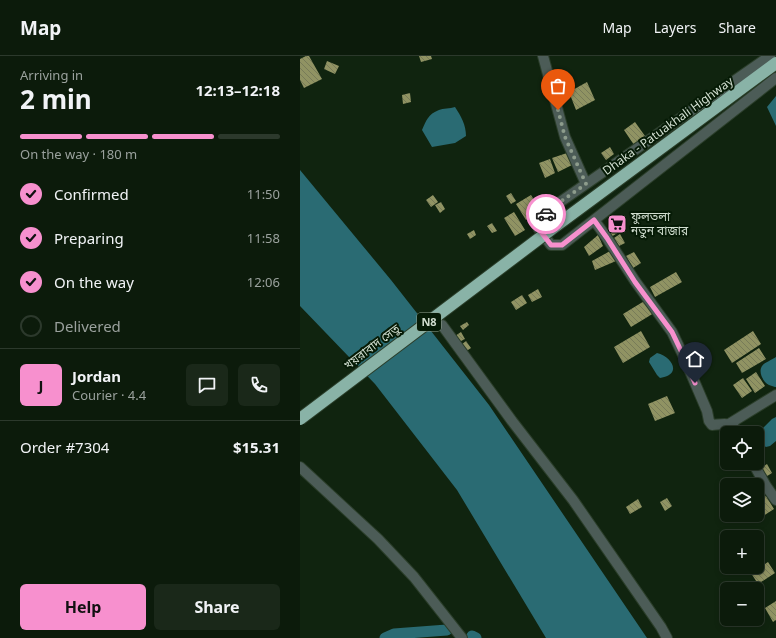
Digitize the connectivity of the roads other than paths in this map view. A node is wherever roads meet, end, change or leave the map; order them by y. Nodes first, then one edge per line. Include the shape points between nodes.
1 (543, 56) edge
2 (770, 56) edge
3 (776, 63) edge
4 (776, 78) edge
5 (586, 184) junction
6 (594, 220) junction
7 (557, 225) joint
8 (442, 325) dead end
9 (776, 395) edge
10 (300, 419) edge
11 (729, 424) junction
12 (733, 426) edge
13 (300, 467) edge
14 (757, 470) edge
15 (776, 500) edge
16 (462, 638) edge
17 (667, 638) edge

1 - 5 street via 565,137
2 - 5 street
3 - 7 highway, Dhaka - Patuakhali Highway / N8
4 - 6 street
5 - 6 street via 550,209 541,218 538,228 551,245 562,245
6 - 11 street via 672,332 709,421 712,425
7 - 10 highway, খয়রাবাদ সেতু / N8, bridge
8 - 17 street via 573,500
9 - 11 street
11 - 12 street
13 - 16 street via 378,539 414,577
14 - 15 street

